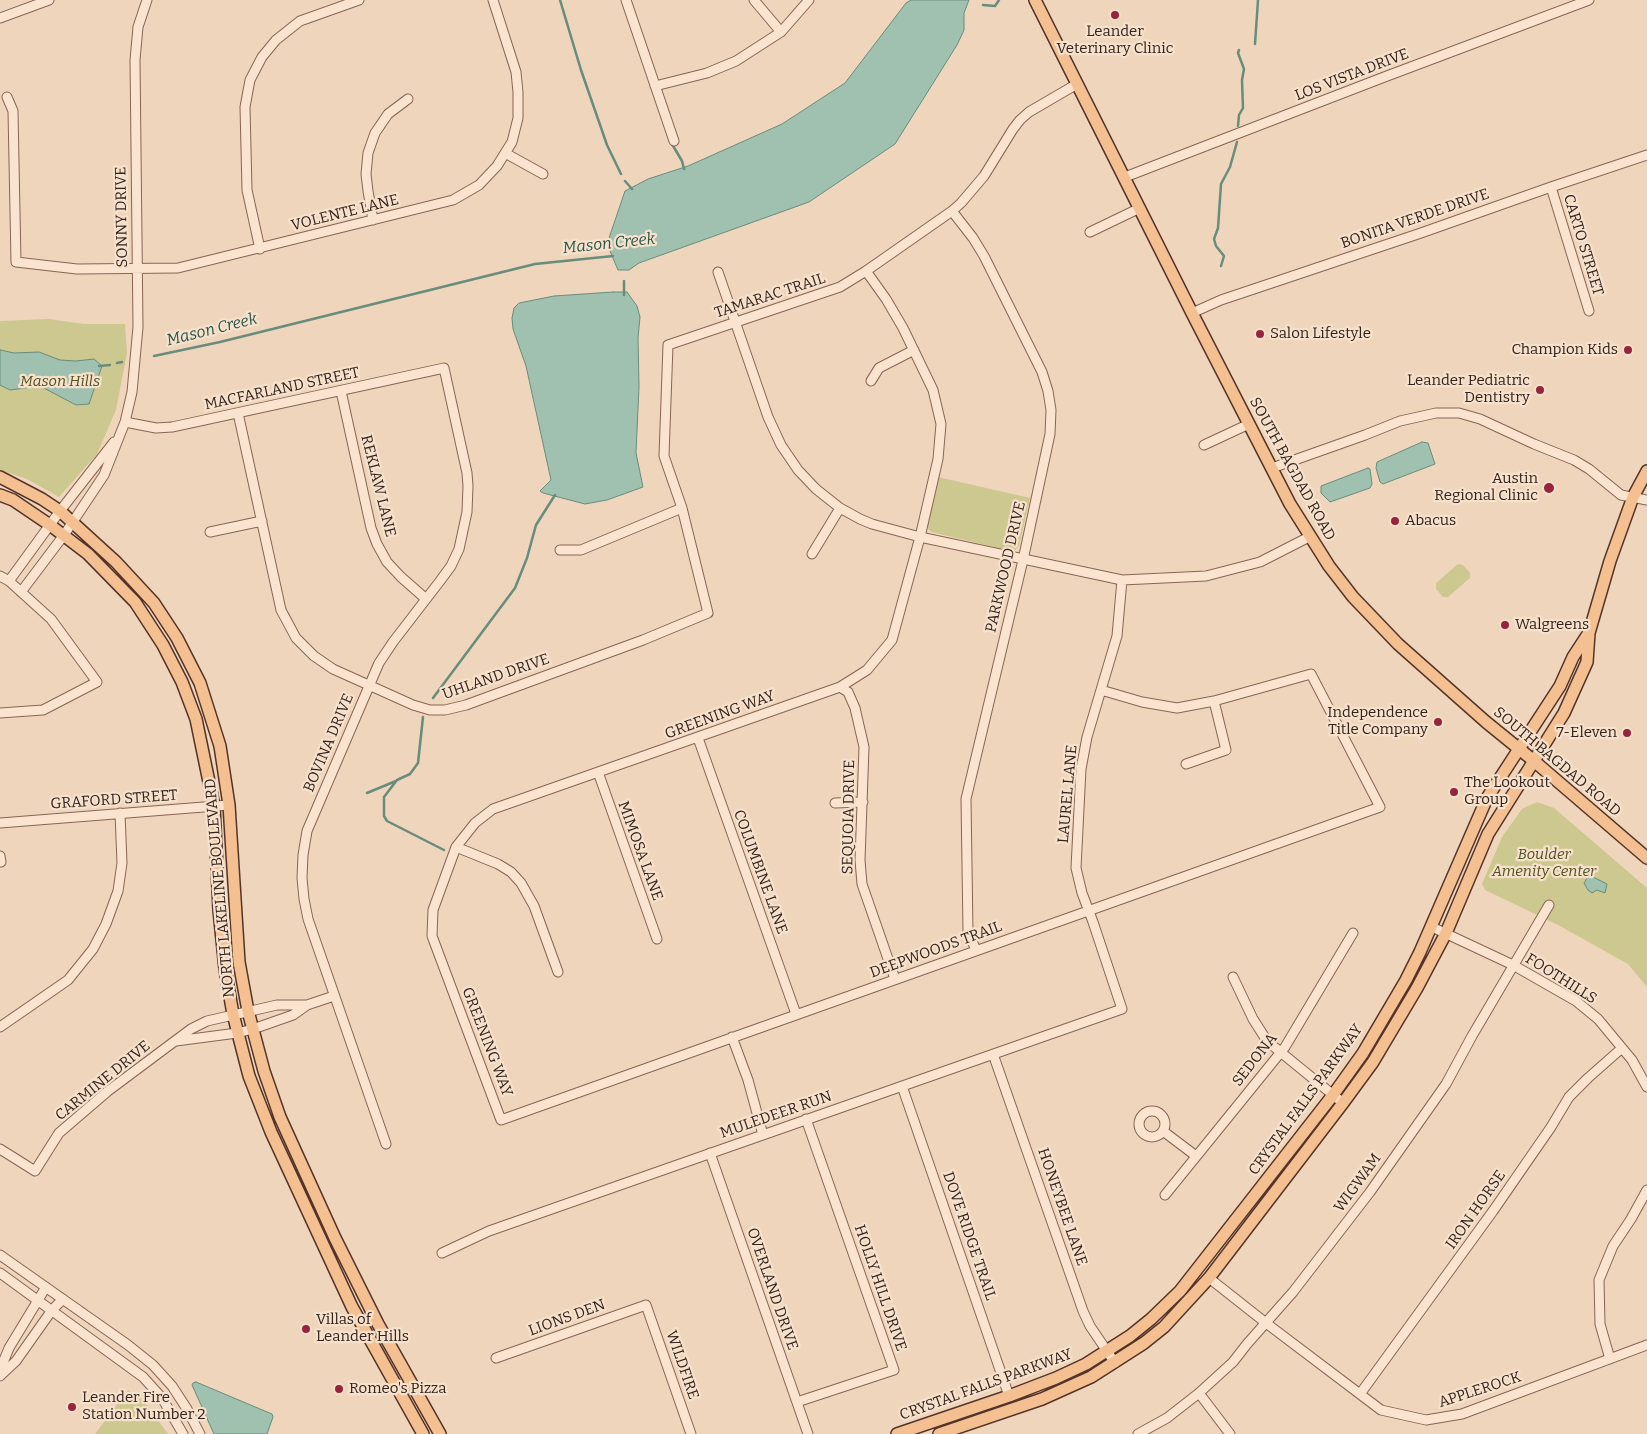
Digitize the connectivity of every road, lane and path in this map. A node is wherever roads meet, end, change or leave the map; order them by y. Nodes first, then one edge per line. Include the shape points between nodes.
1 (49, 0) edge
2 (147, 0) edge
3 (359, 0) edge
4 (492, 0) edge
5 (626, 0) edge
6 (754, 0) edge
7 (809, 0) edge
8 (1035, 0) edge
9 (1589, 0) edge
10 (0, 18) edge
11 (781, 32) junction
12 (1078, 84) junction
13 (655, 86) junction
14 (7, 97) dead end
15 (408, 99) dead end
16 (674, 141) dead end
17 (505, 153) junction
18 (1647, 154) edge
19 (542, 174) dead end
20 (1125, 177) junction
21 (1550, 187) junction
22 (1140, 208) junction
23 (952, 211) junction
24 (373, 220) junction
25 (1090, 232) dead end
26 (260, 248) junction
27 (136, 269) junction
28 (866, 270) junction
29 (718, 272) dead end
30 (1589, 311) dead end
31 (1192, 313) junction
32 (735, 322) junction
33 (914, 350) junction
34 (444, 368) joint
35 (871, 381) dead end
36 (342, 390) junction
37 (238, 413) junction
38 (125, 422) junction
39 (1249, 424) junction
40 (120, 434) junction
41 (1204, 445) dead end
42 (1272, 468) junction
43 (1647, 471) edge
44 (0, 477) edge
45 (0, 495) edge
46 (1633, 497) junction
47 (1647, 500) edge
48 (682, 508) junction
49 (840, 508) junction
50 (60, 511) junction
51 (73, 521) junction
52 (262, 521) junction
53 (50, 525) junction
54 (210, 532) dead end
55 (64, 535) junction
56 (920, 537) junction
57 (1309, 537) junction
58 (560, 550) dead end
59 (812, 554) dead end
60 (1023, 560) junction
61 (4, 579) edge
62 (1122, 580) junction
63 (20, 592) junction
64 (426, 599) junction
65 (708, 613) joint
66 (1589, 633) junction
67 (369, 685) junction
68 (840, 687) junction
69 (1101, 690) junction
70 (1214, 701) junction
71 (0, 713) edge
72 (698, 738) junction
73 (1518, 748) junction
74 (1534, 761) junction
75 (1186, 764) dead end
76 (598, 772) junction
77 (863, 802) junction
78 (834, 803) dead end
79 (229, 805) junction
80 (214, 806) junction
81 (120, 813) junction
82 (0, 823) edge
83 (1473, 829) junction
84 (1488, 834) junction
85 (456, 847) junction
86 (0, 856) edge
87 (1647, 858) edge
88 (1, 862) edge
89 (1549, 905) dead end
90 (1089, 910) junction
91 (1432, 927) junction
92 (1353, 933) dead end
93 (1446, 933) junction
94 (657, 939) dead end
95 (976, 950) junction
96 (1513, 964) junction
97 (558, 972) dead end
98 (1233, 977) dead end
99 (895, 979) junction
100 (334, 996) junction
101 (307, 1005) junction
102 (1122, 1009) joint
103 (248, 1011) junction
104 (233, 1014) junction
105 (796, 1014) junction
106 (0, 1027) edge
107 (253, 1029) junction
108 (237, 1033) junction
109 (732, 1037) junction
110 (176, 1041) junction
111 (1622, 1048) junction
112 (1279, 1053) junction
113 (993, 1054) junction
114 (902, 1086) junction
115 (1647, 1087) edge
116 (1333, 1095) junction
117 (1343, 1104) junction
118 (806, 1119) junction
119 (501, 1120) joint
120 (1163, 1131) dead end
121 (763, 1135) junction
122 (386, 1144) dead end
123 (0, 1149) edge
124 (710, 1153) junction
125 (1196, 1156) junction
126 (1647, 1190) edge
127 (1165, 1195) dead end
128 (442, 1253) dead end
129 (0, 1255) edge
130 (0, 1273) edge
131 (1209, 1278) junction
132 (46, 1287) junction
133 (63, 1299) junction
134 (38, 1300) junction
135 (646, 1305) joint
136 (52, 1310) junction
137 (1266, 1323) junction
138 (1647, 1345) edge
139 (1107, 1352) junction
140 (496, 1358) dead end
141 (1610, 1359) junction
142 (1115, 1363) junction
143 (0, 1370) edge
144 (0, 1376) edge
145 (1199, 1393) junction
146 (1360, 1394) junction
147 (1009, 1396) junction
148 (797, 1402) junction
149 (184, 1434) edge
150 (200, 1434) edge
151 (423, 1434) edge
152 (440, 1434) edge
153 (691, 1434) edge
154 (808, 1434) edge
155 (897, 1434) edge
156 (939, 1434) edge
157 (1138, 1434) edge
158 (1230, 1434) edge

1 - 10 street
2 - 27 street, SONNY DRIVE via 138,27 134,60
3 - 26 street via 300,21 276,40 250,80 245,108 247,190
4 - 17 street, VOLENTE LANE via 516,72 518,92 518,118 512,142
5 - 13 street
6 - 11 street
7 - 11 street
8 - 12 main road, SOUTH BAGDAD ROAD
9 - 20 street, LOS VISTA DRIVE
11 - 13 street via 736,62
12 - 20 main road, SOUTH BAGDAD ROAD
12 - 23 street, TAMARAC TRAIL via 1020,120 975,188
13 - 16 street
14 - 27 street, VOLENTE LANE via 13,111 16,262 77,269
15 - 24 street via 388,114 375,133 368,153 368,191
17 - 19 street
17 - 24 street, VOLENTE LANE via 479,185 453,200
18 - 21 street, BONITA VERDE DRIVE
20 - 22 main road, SOUTH BAGDAD ROAD
21 - 30 street, CARTO STREET
21 - 31 street, BONITA VERDE DRIVE via 1220,300
22 - 25 street
22 - 31 main road, SOUTH BAGDAD ROAD
23 - 28 street, TAMARAC TRAIL
23 - 60 street, PARKWOOD DRIVE via 984,256 1042,372 1050,400 1050,434
24 - 26 street, VOLENTE LANE
26 - 27 street, VOLENTE LANE via 178,268
27 - 38 street, SONNY DRIVE via 136,366
28 - 32 street, TAMARAC TRAIL via 840,287
28 - 33 street, GREENING WAY
29 - 32 street
31 - 39 main road, SOUTH BAGDAD ROAD
32 - 48 street, TAMARAC TRAIL via 668,345 664,456
32 - 49 street via 781,445 807,480
33 - 35 street via 879,368
33 - 56 street, GREENING WAY via 933,390 941,424 940,447
34 - 36 street, MACFARLAND STREET
34 - 64 street, BOVINA DRIVE via 467,472 468,512 455,557
36 - 37 street, MACFARLAND STREET
36 - 64 street, REKLAW LANE via 377,544 401,577
37 - 38 street, MACFARLAND STREET via 172,427 156,428
37 - 52 street, UHLAND DRIVE
38 - 40 street, SONNY DRIVE
39 - 41 street
39 - 42 main road, SOUTH BAGDAD ROAD
40 - 50 street, SONNY DRIVE
40 - 51 street, SONNY DRIVE via 104,475
42 - 46 street via 1400,421 1436,413 1459,414 1480,419 1574,460 1621,495
42 - 57 main road, SOUTH BAGDAD ROAD
43 - 46 main road, CRYSTAL FALLS PARKWAY
44 - 50 main road, NORTH LAKELINE BOULEVARD
45 - 53 main road, NORTH LAKELINE BOULEVARD
46 - 47 street
46 - 66 main road, CRYSTAL FALLS PARKWAY
48 - 58 street via 581,550
48 - 65 street, TAMARAC TRAIL
49 - 56 street via 872,524
49 - 59 street
50 - 51 main road, NORTH LAKELINE BOULEVARD
50 - 53 street, SONNY DRIVE
51 - 55 street, SONNY DRIVE
51 - 79 main road, NORTH LAKELINE BOULEVARD via 154,603 177,638 200,683 212,719 220,746
52 - 54 street
52 - 67 street, UHLAND DRIVE via 281,610 296,638 333,669
53 - 55 main road, NORTH LAKELINE BOULEVARD
53 - 61 street, SONNY DRIVE
55 - 63 street, SONNY DRIVE
55 - 80 main road, NORTH LAKELINE BOULEVARD via 88,554 135,602 163,646 182,682 196,720
56 - 60 street
56 - 68 street, GREENING WAY via 892,640 867,670
57 - 62 street via 1260,562 1206,576
57 - 73 main road, SOUTH BAGDAD ROAD via 1375,621
60 - 62 street
60 - 95 street, PARKWOOD DRIVE via 966,799 968,932
61 - 63 street
62 - 69 street, LAUREL LANE via 1117,636
63 - 71 street via 51,619 97,682 43,710
64 - 67 street, BOVINA DRIVE via 393,642
65 - 67 street, UHLAND DRIVE via 643,640 445,710 413,705
66 - 73 main road, CRYSTAL FALLS PARKWAY via 1573,657 1560,686
66 - 74 main road, CRYSTAL FALLS PARKWAY via 1587,662 1564,713
67 - 100 street, BOVINA DRIVE via 307,831 303,855 302,878 308,919
68 - 72 street, GREENING WAY
68 - 77 street, SEQUOIA DRIVE via 848,692 862,734
69 - 70 street via 1166,707
69 - 90 street, LAUREL LANE via 1081,769 1076,868
70 - 75 street via 1226,750
70 - 90 street, DEEPWOODS TRAIL via 1311,674 1380,807
72 - 76 street, GREENING WAY
72 - 105 street, COLUMBINE LANE
73 - 74 main road, SOUTH BAGDAD ROAD
73 - 83 main road, CRYSTAL FALLS PARKWAY via 1487,798
74 - 84 main road, CRYSTAL FALLS PARKWAY
74 - 87 main road, SOUTH BAGDAD ROAD
76 - 85 street, GREENING WAY via 493,809 475,823
76 - 94 street, MIMOSA LANE
77 - 78 street
77 - 99 street, SEQUOIA DRIVE via 862,884
79 - 80 street, GRAFORD STREET
79 - 103 main road, NORTH LAKELINE BOULEVARD via 239,962
80 - 81 street, GRAFORD STREET
80 - 104 main road, NORTH LAKELINE BOULEVARD via 219,910
81 - 82 street, GRAFORD STREET
81 - 106 street via 122,863 118,891 93,949 68,980
83 - 84 main road
83 - 91 main road, CRYSTAL FALLS PARKWAY
84 - 93 main road, CRYSTAL FALLS PARKWAY
85 - 97 street via 498,864 521,884 534,906
85 - 119 street, GREENING WAY via 433,910 432,936
86 - 88 street
89 - 96 street, WIGWAM
90 - 95 street, DEEPWOODS TRAIL
90 - 102 street, LAUREL LANE
91 - 93 street, FOOTHILLS
91 - 116 main road, CRYSTAL FALLS PARKWAY via 1378,1028
92 - 112 street, SEDONA
93 - 96 street, FOOTHILLS
93 - 117 main road, CRYSTAL FALLS PARKWAY via 1396,1025
95 - 99 street, DEEPWOODS TRAIL
96 - 111 street, FOOTHILLS via 1576,1002 1598,1019
96 - 137 street, WIGWAM via 1446,1084 1370,1192
98 - 112 street via 1253,1019
99 - 105 street, DEEPWOODS TRAIL
100 - 101 street, CARMINE DRIVE
100 - 122 street, BOVINA DRIVE
101 - 103 street, CARMINE DRIVE via 277,1005
101 - 107 street, CARMINE DRIVE via 293,1015
102 - 113 street, MULEDEER RUN
103 - 104 street, CARMINE DRIVE
103 - 107 main road, NORTH LAKELINE BOULEVARD
104 - 108 main road, NORTH LAKELINE BOULEVARD
104 - 110 street, CARMINE DRIVE via 207,1021
105 - 109 street, DEEPWOODS TRAIL
107 - 108 street, CARMINE DRIVE
107 - 152 main road, NORTH LAKELINE BOULEVARD via 280,1117 378,1324
108 - 110 street, CARMINE DRIVE
108 - 151 main road, NORTH LAKELINE BOULEVARD via 249,1076 298,1192 352,1306
109 - 119 street, DEEPWOODS TRAIL
109 - 121 street
110 - 123 street, CARMINE DRIVE via 108,1091 59,1133 35,1171
111 - 115 street, FOOTHILLS
111 - 146 street, IRON HORSE via 1570,1097 1493,1211
112 - 116 street
112 - 125 street, SEDONA
113 - 114 street, MULEDEER RUN
113 - 139 street, HONEYBEE LANE via 1083,1311
114 - 118 street, MULEDEER RUN
114 - 147 street, DOVE RIDGE TRAIL
116 - 117 street
116 - 139 main road, CRYSTAL FALLS PARKWAY via 1180,1291 1151,1319
117 - 131 main road, CRYSTAL FALLS PARKWAY
118 - 121 street, MULEDEER RUN
118 - 148 street, HOLLY HILL DRIVE via 894,1370
120 - 125 street
121 - 124 street, MULEDEER RUN
124 - 128 street, MULEDEER RUN via 489,1231
124 - 148 street, OVERLAND DRIVE
125 - 127 street, SEDONA
126 - 141 street via 1613,1246 1599,1280 1600,1324
129 - 132 street
130 - 134 street
131 - 137 street, APPLEROCK
131 - 142 main road, CRYSTAL FALLS PARKWAY via 1164,1327
132 - 133 street
132 - 134 street
133 - 136 street
133 - 150 street via 152,1366 172,1386
134 - 136 street
134 - 143 street via 9,1348
135 - 140 street, LIONS DEN
135 - 153 street, WILDFIRE
136 - 144 street via 16,1361
136 - 149 street via 143,1377 162,1398
137 - 145 street, WIGWAM via 1233,1362
137 - 146 street, APPLEROCK
138 - 141 street, APPLEROCK
139 - 142 street, HONEYBEE LANE
139 - 147 main road, CRYSTAL FALLS PARKWAY via 1056,1378
141 - 146 street, APPLEROCK via 1444,1418 1426,1420 1381,1410
142 - 156 main road, CRYSTAL FALLS PARKWAY via 1042,1398
145 - 157 street, WIGWAM via 1167,1418
145 - 158 street
147 - 155 main road, CRYSTAL FALLS PARKWAY
148 - 154 street, OVERLAND DRIVE

